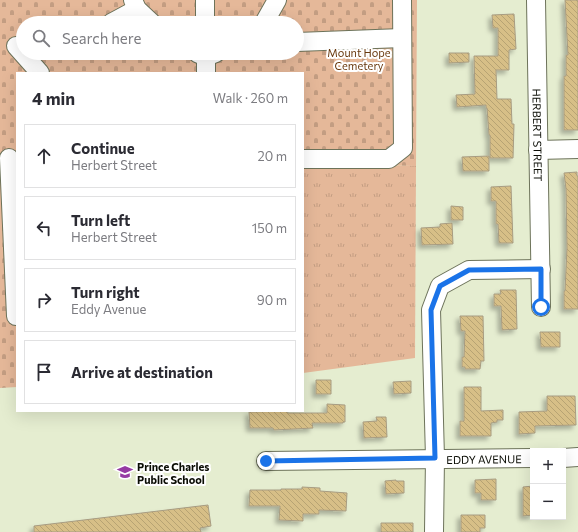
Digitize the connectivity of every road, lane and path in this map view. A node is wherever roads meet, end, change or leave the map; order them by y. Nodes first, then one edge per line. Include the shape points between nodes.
1 (205, 0) edge
2 (277, 0) edge
3 (402, 0) edge
4 (536, 0) edge
5 (135, 5) edge
6 (120, 16) edge
7 (145, 16) edge
8 (205, 16) edge
9 (268, 16) edge
10 (402, 38) junction
11 (304, 42) edge
12 (26, 60) edge
13 (39, 72) edge
14 (578, 149) edge
15 (538, 150) junction
16 (9, 158) edge
17 (304, 159) edge
18 (541, 269) junction
19 (541, 307) dead end
20 (16, 316) edge
21 (435, 458) junction
22 (530, 458) edge
23 (566, 458) edge
24 (578, 458) edge
25 (266, 461) dead end
26 (434, 532) edge

1 - 8 street
2 - 9 street
3 - 10 street
4 - 15 street, HERBERT STREET
5 - 6 street
5 - 7 street
10 - 11 street
10 - 17 street via 403,148 389,159
12 - 13 street
14 - 15 street
15 - 18 street, HERBERT STREET
16 - 20 street
18 - 19 street, HERBERT STREET
18 - 21 street via 469,270 440,286 431,310
21 - 22 street, EDDY AVENUE
21 - 25 street, EDDY AVENUE
21 - 26 street
23 - 24 street

